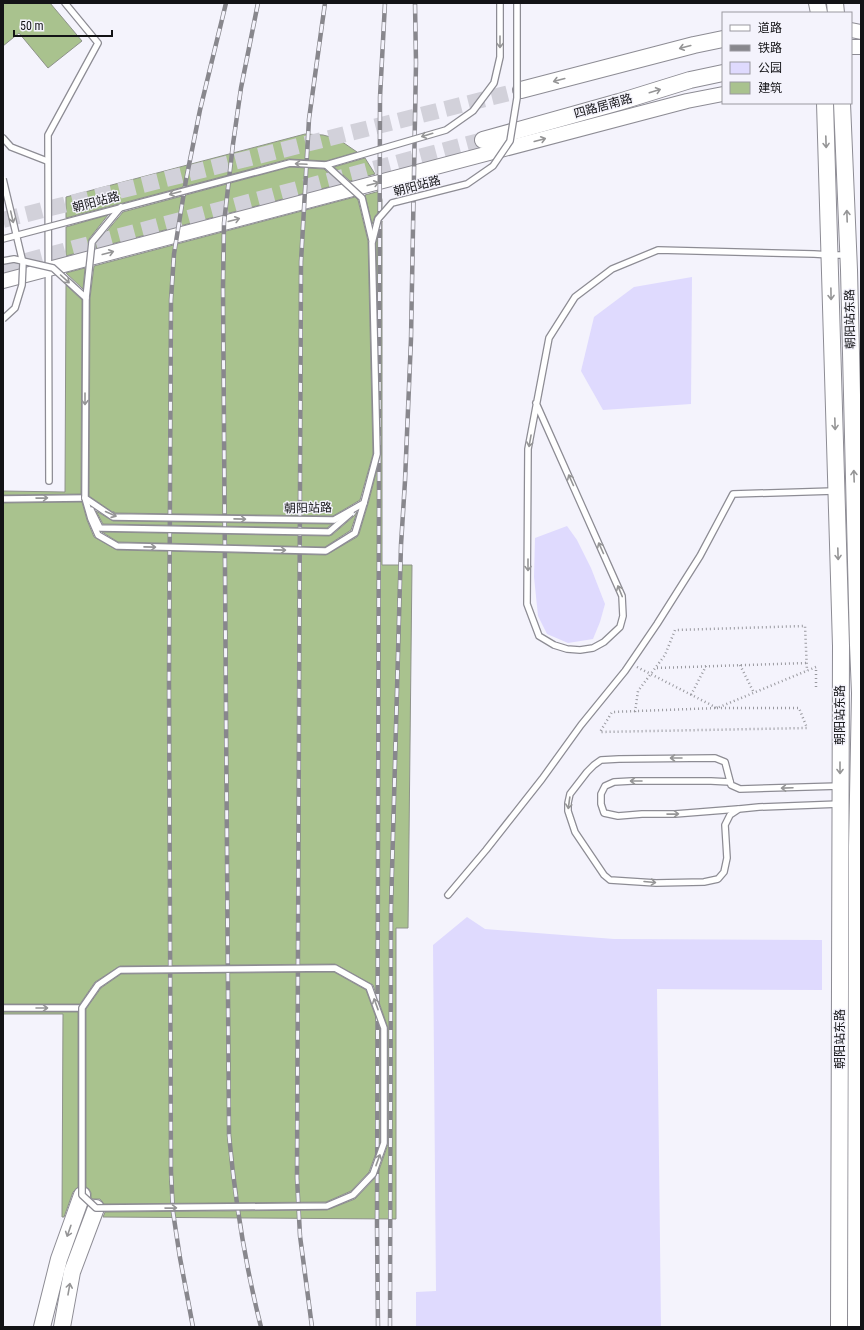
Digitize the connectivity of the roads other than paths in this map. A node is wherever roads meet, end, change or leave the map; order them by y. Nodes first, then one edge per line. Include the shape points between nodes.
1 (65, 3) edge
2 (500, 3) edge
3 (517, 3) edge
4 (722, 39) edge
5 (722, 73) edge
6 (521, 90) tunnel mouth
7 (722, 94) edge
8 (825, 104) edge
9 (842, 104) edge
10 (3, 138) edge
11 (483, 140) tunnel mouth
12 (48, 161) junction
13 (326, 165) junction
14 (3, 179) edge
15 (121, 207) junction
16 (3, 239) edge
17 (372, 243) junction
18 (848, 255) junction
19 (830, 256) junction
20 (3, 261) edge
21 (3, 281) edge
22 (86, 298) junction
23 (3, 319) edge
24 (536, 403) junction
25 (49, 481) dead end
26 (837, 491) junction
27 (85, 498) junction
28 (3, 499) edge
29 (364, 503) junction
30 (860, 645) edge
31 (841, 646) junction
32 (841, 667) junction
33 (860, 667) edge
34 (730, 782) junction
35 (840, 786) junction
36 (840, 804) junction
37 (739, 809) junction
38 (448, 895) dead end
39 (3, 1008) edge
40 (82, 1008) junction
41 (82, 1195) junction
42 (96, 1208) junction
43 (42, 1327) edge
44 (62, 1327) edge
45 (839, 1327) edge
46 (856, 1327) edge

1 - 12 lane via 98,43 48,135
2 -> 13 lane, 朝阳站路, bridge via 500,57 494,83 473,112 446,130
3 - 17 lane, 朝阳站路, bridge via 517,98 510,141 493,166 466,184 392,203 378,219
4 -> 6 main road
11 -> 5 main road, 四路居南路 via 690,80
21 -> 7 street via 664,107
8 -> 19 main road, 朝阳站东路
18 -> 9 main road, 朝阳站东路
10 - 12 lane via 11,147
12 - 25 lane
13 -> 15 lane, 朝阳站路, bridge via 290,163
13 - 17 lane, bridge via 362,198
14 -> 23 lane, bridge via 23,263 22,285 15,308
15 - 16 lane, 朝阳站路, bridge
15 - 22 lane, bridge via 92,242
17 - 29 lane, 朝阳站路, bridge via 377,454
18 - 19 lane
30 -> 18 main road, 朝阳站东路
19 - 24 lane via 658,250 612,269 575,296 549,338
19 -> 26 main road, 朝阳站东路
20 -> 22 lane, bridge via 14,259 54,268
22 -> 27 lane, bridge
24 -> 24 lane via 528,449 527,604 539,636 554,646 567,649 592,648 604,642 620,627 623,616 622,596
26 -> 31 main road, 朝阳站东路
26 - 38 lane via 733,494 700,556 630,663 542,779
28 -> 27 lane
27 -> 29 lane, 朝阳站路, bridge via 113,517 334,520
27 - 29 lane, bridge via 100,528 329,532
27 -> 29 lane, bridge via 98,535 117,546 326,551 355,533
30 - 31 street
30 - 33 main road, 朝阳站东路
31 - 32 main road, 朝阳站东路
32 - 33 street
32 -> 35 main road, 朝阳站东路
33 - 46 main road, 朝阳站东路
35 -> 34 lane via 740,789
34 -> 37 lane via 614,782 605,786 601,794 601,804 604,813 618,816
34 -> 37 lane via 725,762 715,758 601,760 587,772 570,794 568,810 575,832 610,880 656,883 704,882 718,879 724,872 727,858 725,825 730,815
35 - 36 main road, 朝阳站东路
36 - 37 lane
36 - 45 main road, 朝阳站东路
39 -> 40 lane
40 - 41 lane, bridge
42 -> 40 lane, bridge via 327,1206 352,1195 373,1174 384,1143 384,1028 369,987 335,968 120,970 98,985
41 - 42 lane, bridge
41 -> 43 main road via 59,1259
44 -> 42 main road via 72,1272

